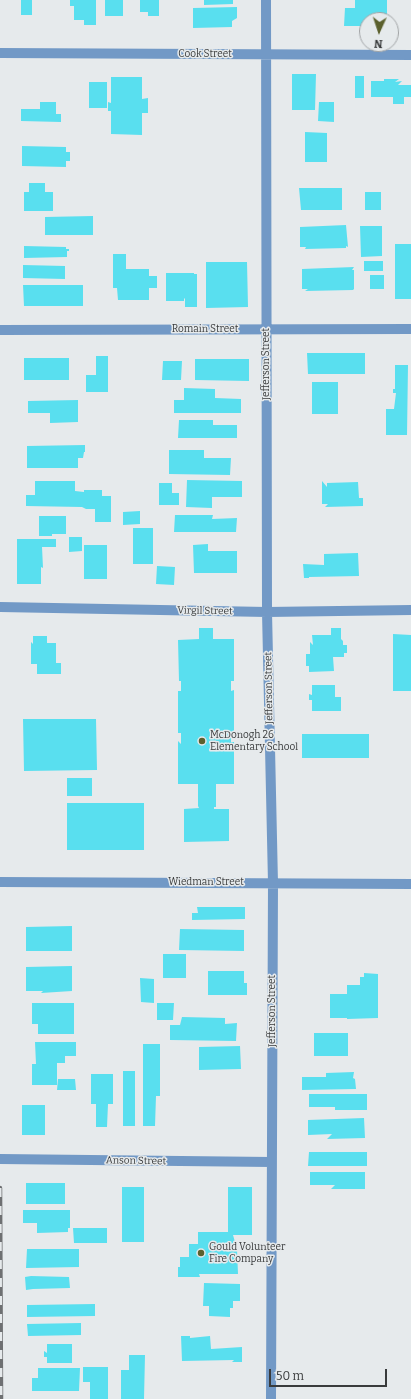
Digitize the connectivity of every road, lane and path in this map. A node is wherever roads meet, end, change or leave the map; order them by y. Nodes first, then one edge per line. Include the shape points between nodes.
1 (266, 0) edge
2 (0, 53) edge
3 (267, 55) junction
4 (411, 55) edge
5 (266, 329) junction
6 (411, 329) edge
7 (0, 330) edge
8 (0, 607) edge
9 (411, 610) edge
10 (267, 612) junction
11 (0, 882) edge
12 (273, 883) junction
13 (411, 884) edge
14 (0, 1159) edge
15 (271, 1162) junction
16 (271, 1399) edge

1 - 3 street, Jefferson Street
2 - 3 street, Cook Street
3 - 4 street, Cook Street
3 - 5 street, Jefferson Street
5 - 6 street, Romain Street
5 - 7 street, Romain Street
5 - 10 street, Jefferson Street
8 - 10 street, Virgil Street
9 - 10 street, Virgil Street
10 - 12 street, Jefferson Street
11 - 12 street, Wiedman Street
12 - 13 street, Wiedman Street
12 - 15 street, Jefferson Street
14 - 15 street, Anson Street
15 - 16 street, Jefferson Street

